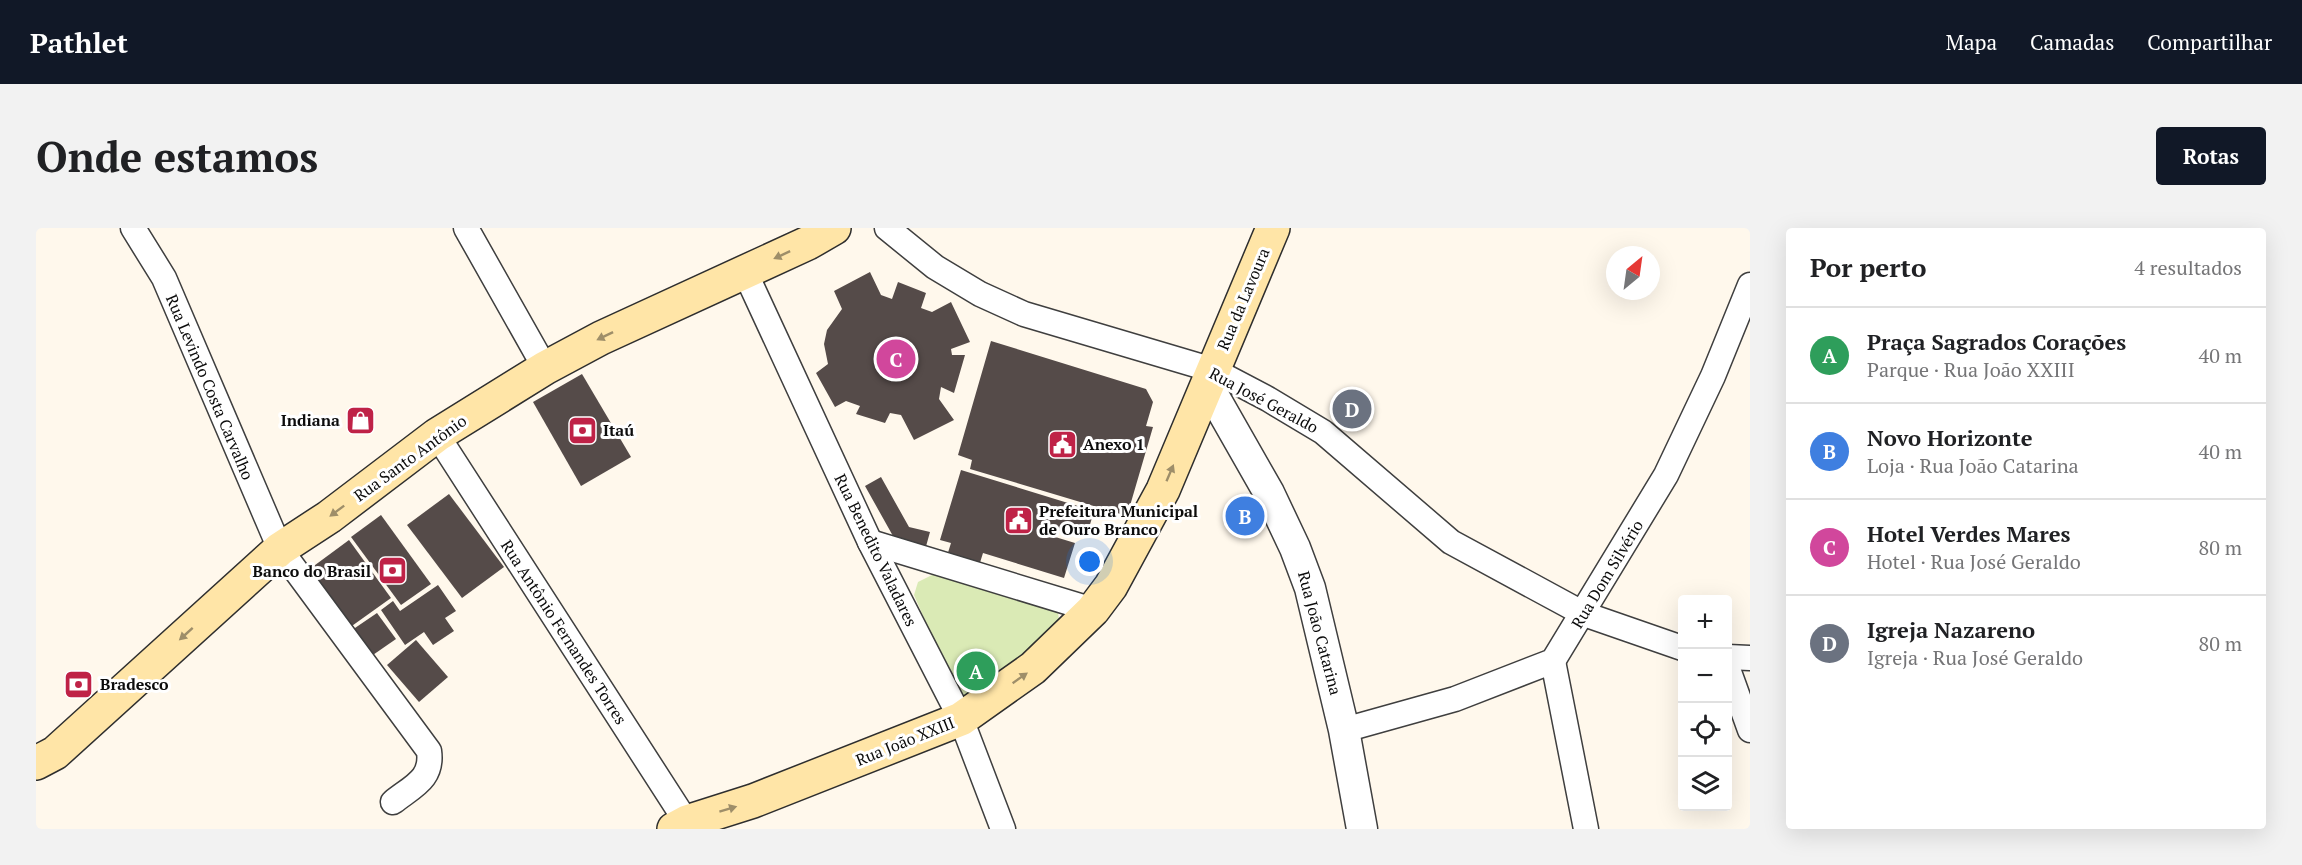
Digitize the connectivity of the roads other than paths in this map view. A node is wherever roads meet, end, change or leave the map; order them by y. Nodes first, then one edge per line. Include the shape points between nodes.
1 (133, 228) edge
2 (466, 228) edge
3 (834, 228) edge
4 (887, 228) edge
5 (1274, 228) edge
6 (745, 272) junction
7 (1750, 285) edge
8 (545, 368) junction
9 (1210, 378) junction
10 (437, 435) junction
11 (870, 542) junction
12 (280, 549) junction
13 (1093, 610) junction
14 (1584, 614) junction
15 (1678, 646) edge
16 (1732, 657) edge
17 (1750, 658) edge
18 (1553, 661) junction
19 (1732, 680) edge
20 (961, 719) junction
21 (1344, 730) junction
22 (1750, 730) edge
23 (42, 762) edge
24 (393, 802) dead end
25 (684, 827) edge
26 (1003, 829) edge
27 (1362, 829) edge
28 (1586, 829) edge

1 - 12 street, Rua Levindo Costa Carvalho via 164,278
2 - 8 street
3 -> 6 main road, Rua Santo Antônio
4 - 9 street, Rua José Geraldo via 935,267 980,294 1024,314
5 - 9 main road, Rua da Lavoura
6 -> 8 main road, Rua Santo Antônio
6 - 11 street, Rua Benedito Valadares
7 - 14 street, Rua Dom Silvério via 1666,475
8 - 10 main road, Rua Santo Antônio
13 -> 9 main road, Rua João XXIII via 1111,586 1163,490
9 - 14 street, Rua José Geraldo via 1323,432 1451,542
9 - 21 street, Rua João Catarina via 1295,548 1310,588
10 -> 12 main road, Rua Santo Antônio
10 - 25 street, Rua Antônio Fernandes Torres
11 - 13 street
11 - 20 street, Rua Benedito Valadares
12 -> 23 main road, Rua Santo Antônio
12 - 24 street, Rua Levindo Costa Carvalho via 429,751 426,776
20 -> 13 main road, Rua João XXIII via 1033,668
14 - 15 street, Rua José Geraldo
14 - 18 street, Rua Dom Silvério
16 - 17 street
18 - 21 street via 1455,699
18 - 28 street
19 - 22 street
25 -> 20 main road, Rua João XXIII
20 - 26 street, Rua Benedito Valadares
21 - 27 street, Rua João Catarina

